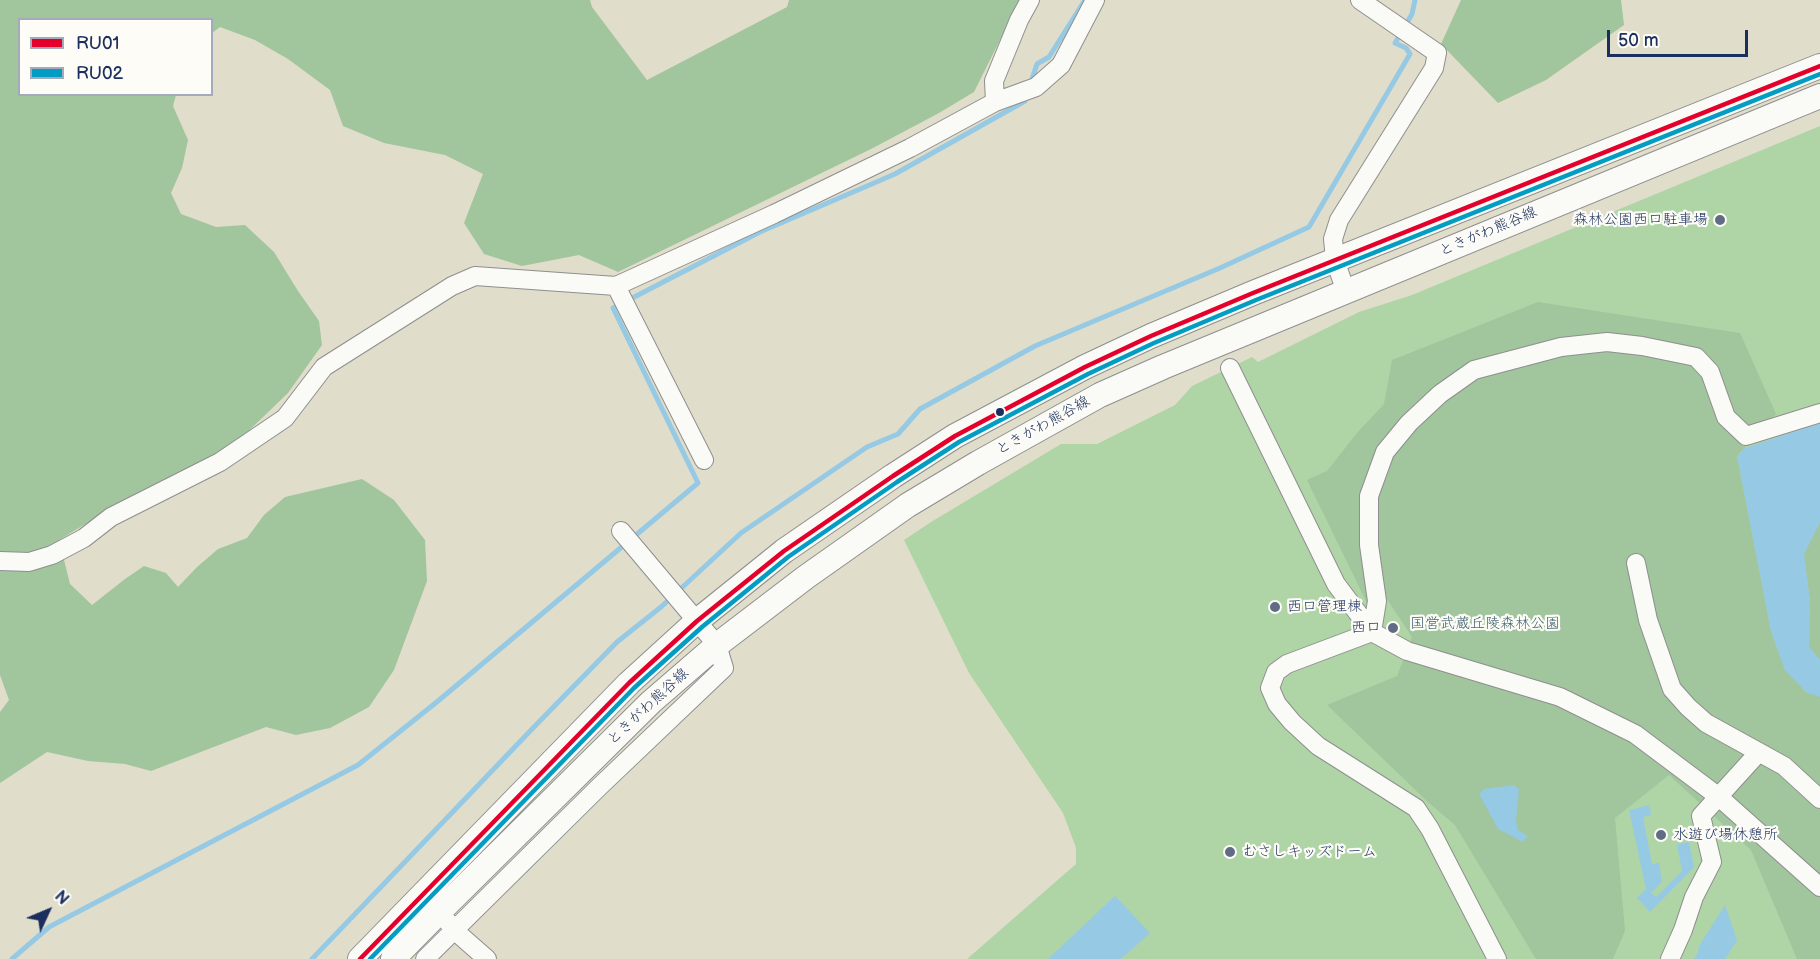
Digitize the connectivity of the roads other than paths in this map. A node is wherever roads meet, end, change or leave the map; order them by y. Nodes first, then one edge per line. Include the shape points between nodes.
1 (1030, 0) edge
2 (1095, 0) edge
3 (1360, 0) edge
4 (1820, 66) edge
5 (1820, 96) edge
6 (995, 102) junction
7 (1335, 260) junction
8 (616, 286) junction
9 (1346, 292) junction
10 (1230, 368) dead end
11 (1820, 413) edge
12 (704, 460) dead end
13 (621, 531) dead end
14 (0, 561) edge
15 (1636, 563) dead end
16 (697, 621) junction
17 (1372, 632) junction
18 (717, 645) junction
19 (1759, 752) junction
20 (1719, 797) junction
21 (1820, 799) edge
22 (1820, 887) edge
23 (447, 920) junction
24 (360, 959) edge
25 (393, 959) edge
26 (425, 959) edge
27 (487, 959) edge
28 (1497, 959) edge
29 (1670, 959) edge

1 - 6 street via 994,81
2 - 6 street via 1061,65 1035,87
3 - 7 street via 1437,53 1434,68 1339,220 1333,239
4 - 7 main road, ときがわ熊谷線
5 - 9 main road, ときがわ熊谷線
6 - 8 street via 785,209
7 - 9 street
7 - 16 main road, ときがわ熊谷線 via 1151,336 956,436 784,551
8 - 12 street
8 - 14 street via 475,276 324,367 285,418 220,462 111,517 84,538 52,555 29,562
9 - 18 main road, ときがわ熊谷線 via 1110,390 1029,434 908,505
10 - 17 street via 1336,584
11 - 17 street via 1746,436 1726,417 1710,372 1696,357 1642,346 1607,342 1561,347 1474,370 1440,394 1385,452 1369,496 1369,545 1377,601
13 - 16 street
15 - 19 street via 1648,620 1672,689 1706,723
16 - 18 street
16 - 24 main road, ときがわ熊谷線 via 629,683
17 - 20 street via 1407,651 1560,697 1635,734
17 - 28 street via 1287,664 1276,672 1270,688 1277,704 1318,746 1416,808
18 - 23 main road, ときがわ熊谷線 via 651,702
19 - 20 street
19 - 21 street via 1784,766
20 - 22 street
20 - 29 street via 1701,816 1712,862
23 - 25 main road, ときがわ熊谷線
23 - 26 street
23 - 27 street

